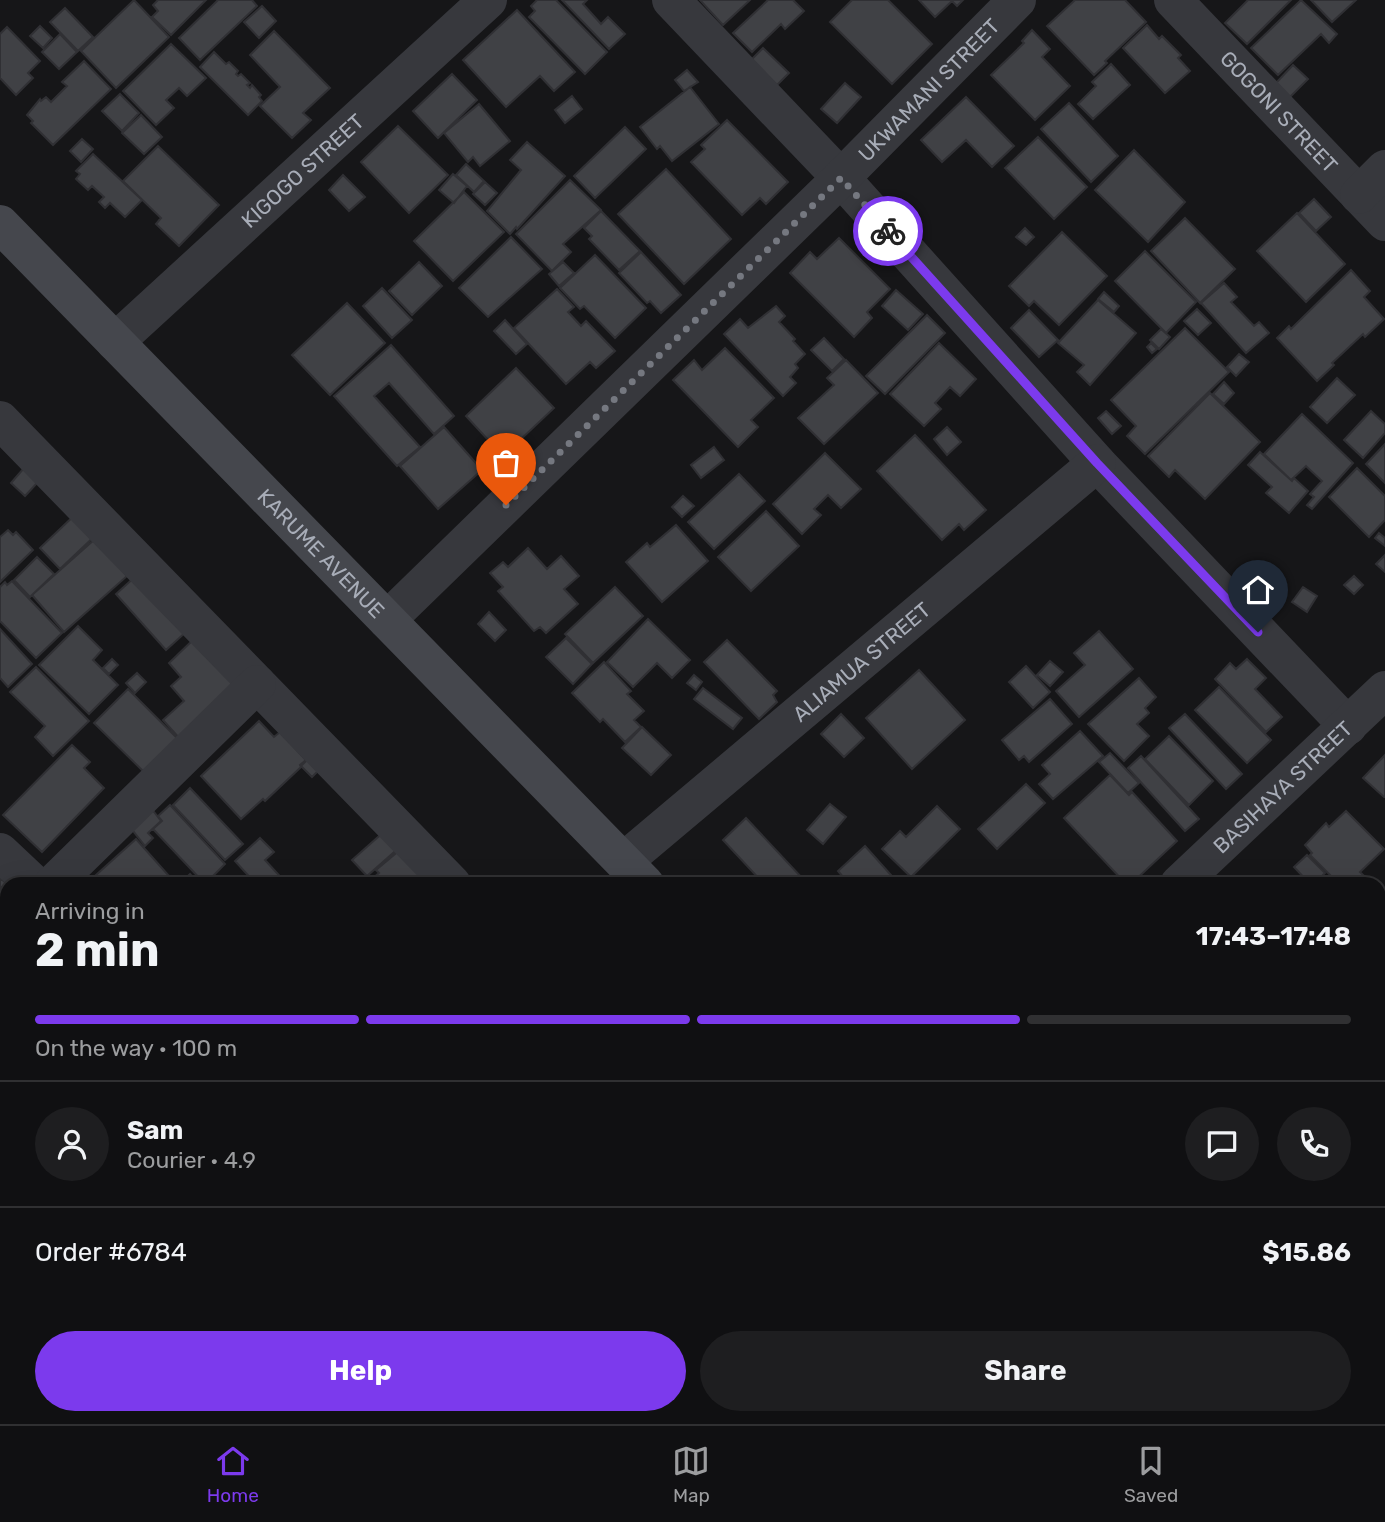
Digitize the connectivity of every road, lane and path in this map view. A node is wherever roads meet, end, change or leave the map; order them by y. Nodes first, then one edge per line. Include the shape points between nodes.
1 (488, 0) edge
2 (671, 0) edge
3 (1017, 0) edge
4 (1173, 0) edge
5 (841, 178) junction
6 (1372, 182) edge
7 (1385, 222) edge
8 (0, 224) edge
9 (114, 342) junction
10 (0, 420) edge
11 (1097, 463) junction
12 (387, 620) junction
13 (257, 684) junction
14 (1385, 690) edge
15 (1348, 726) junction
16 (0, 852) edge
17 (634, 872) edge
18 (27, 877) edge
19 (59, 877) edge
20 (445, 877) edge
21 (1186, 877) edge

1 - 9 street, KIGOGO STREET
2 - 5 street
3 - 5 street, UKWAMANI STREET
4 - 6 street, GOGONI STREET
5 - 11 street
5 - 12 street, UKWAMANI STREET
6 - 7 street, GOGONI STREET
8 - 9 main road, KARUME AVENUE
9 - 12 main road, KARUME AVENUE
10 - 13 street
11 - 15 street
11 - 17 street, ALIAMUA STREET
12 - 17 main road, KARUME AVENUE
13 - 19 street
13 - 20 street
14 - 15 street, BASIHAYA STREET
15 - 21 street, BASIHAYA STREET
16 - 18 street

